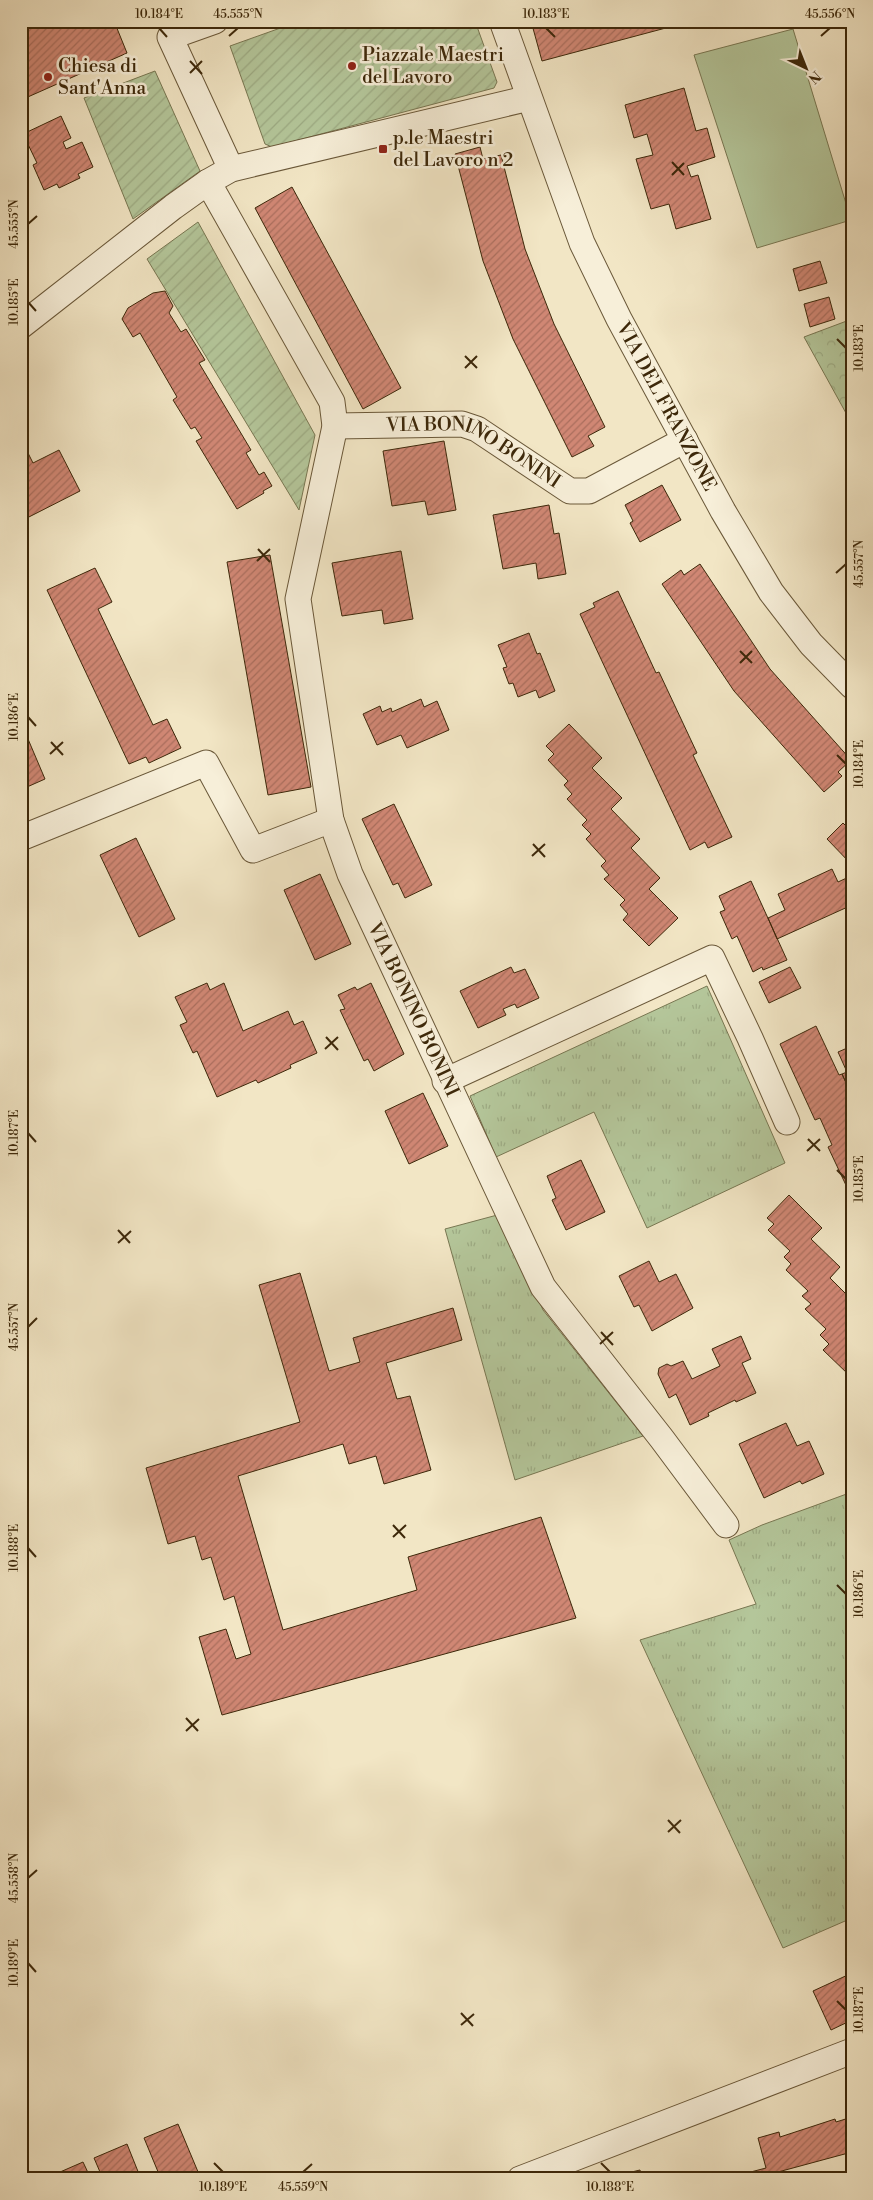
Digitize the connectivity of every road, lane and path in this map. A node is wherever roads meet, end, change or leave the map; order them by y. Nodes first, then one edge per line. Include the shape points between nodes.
1 (215, 21) edge
2 (502, 21) edge
3 (166, 29) edge
4 (529, 98) junction
5 (231, 169) junction
6 (208, 182) junction
7 (21, 326) edge
8 (335, 426) junction
9 (685, 440) junction
10 (852, 686) edge
11 (331, 820) junction
12 (21, 838) edge
13 (445, 1081) junction
14 (787, 1122) dead end
15 (726, 1524) dead end
16 (852, 2051) edge
17 (568, 2171) edge
18 (520, 2179) edge

1 - 3 street
2 - 4 street
3 - 5 street
4 - 5 street
4 - 9 street, VIA DEL FRANZONE via 582,243
5 - 6 street
6 - 7 street
6 - 8 street, VIA BONINO BONINI via 332,402
8 - 9 street, VIA BONINO BONINI via 462,424 477,429 570,491 589,491
8 - 11 street, VIA BONINO BONINI via 298,599
9 - 10 street, VIA DEL FRANZONE via 770,592 811,644
11 - 12 street via 253,850 206,763
11 - 13 street, VIA BONINO BONINI via 350,874
13 - 14 street via 712,958
13 - 15 street, VIA BONINO BONINI via 543,1287
16 - 17 street
17 - 18 street

